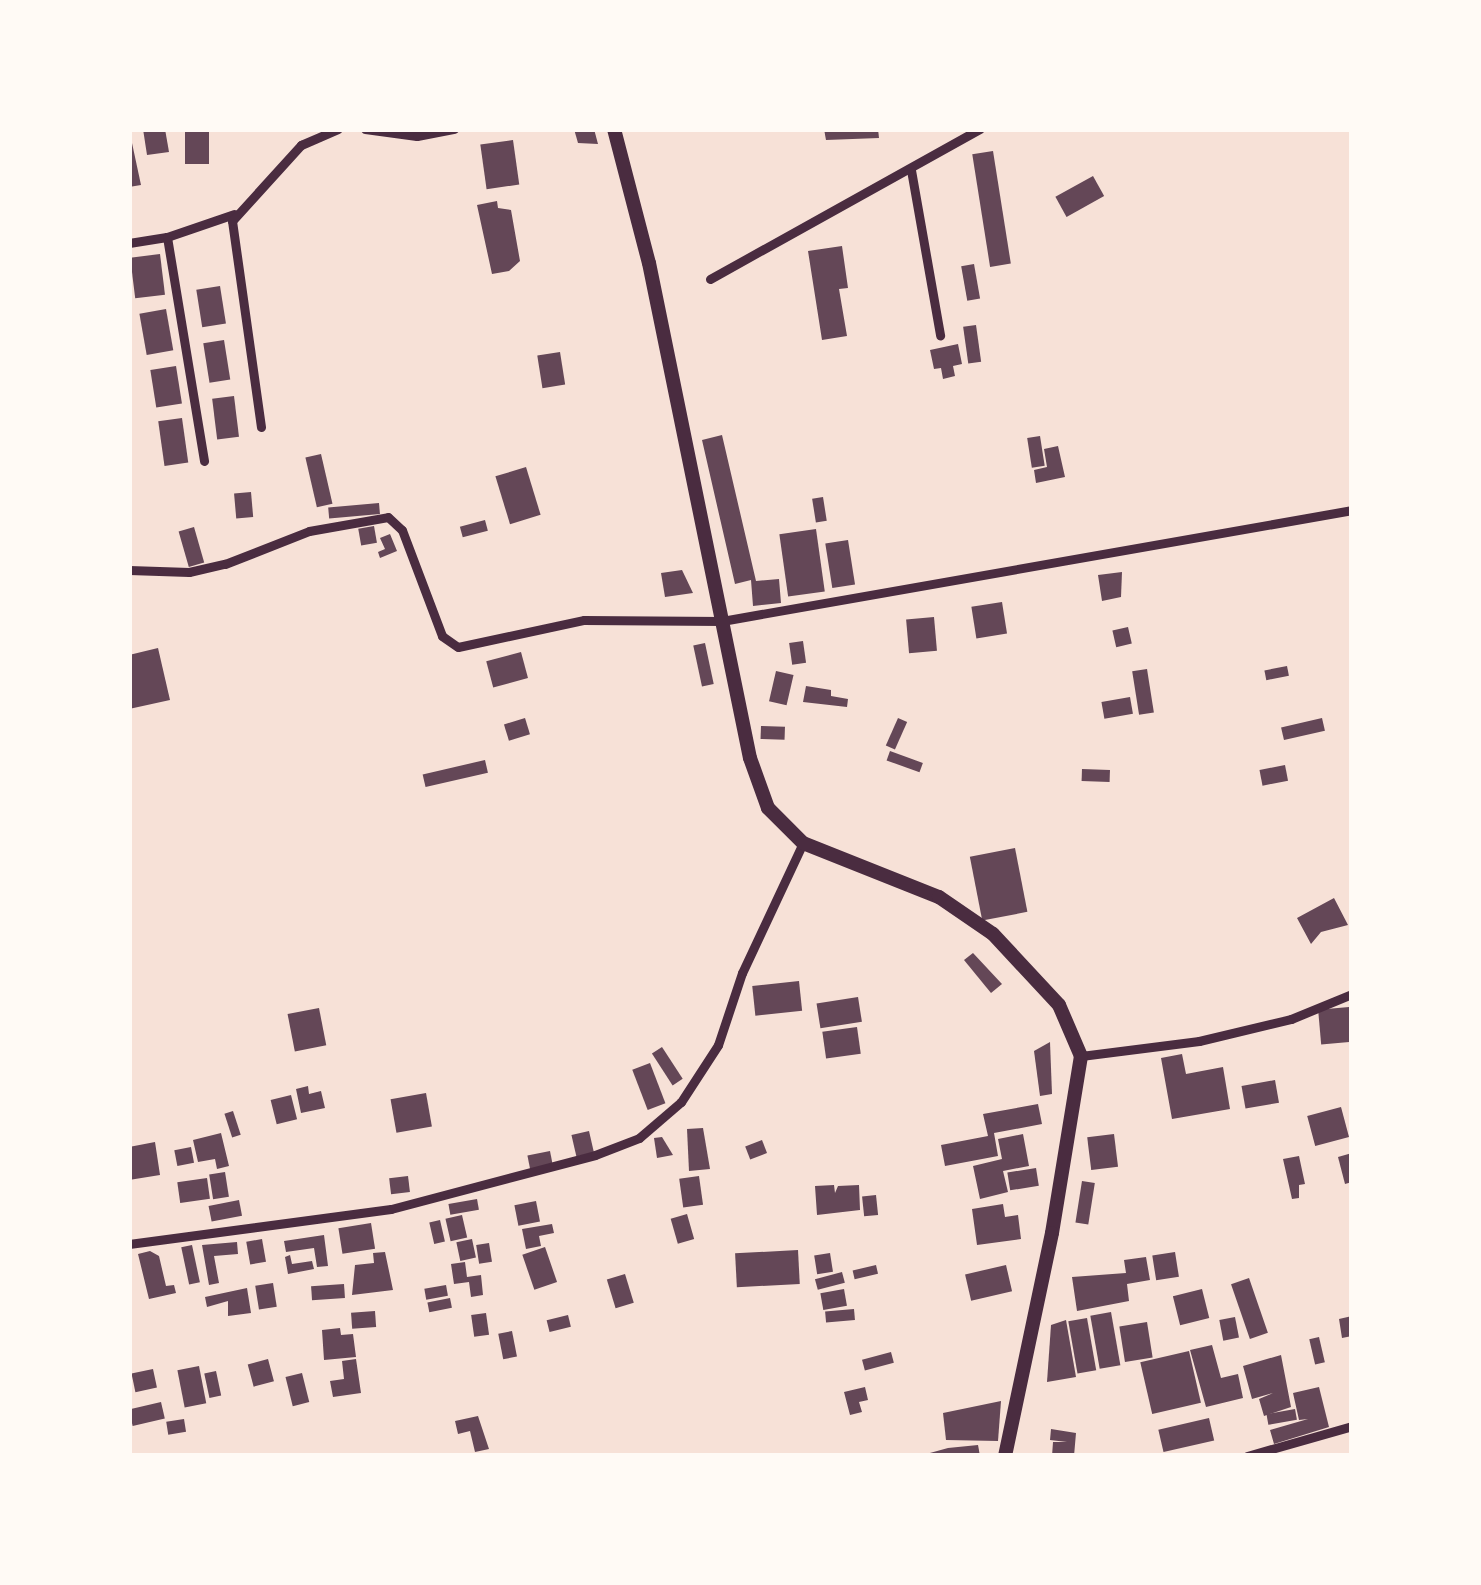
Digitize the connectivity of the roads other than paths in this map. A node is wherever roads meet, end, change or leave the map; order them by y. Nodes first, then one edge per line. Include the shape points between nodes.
1 (338, 129) edge
2 (365, 129) edge
3 (454, 129) edge
4 (614, 129) edge
5 (980, 129) edge
6 (313, 133) edge
7 (911, 170) junction
8 (234, 214) junction
9 (167, 237) junction
10 (129, 243) edge
11 (710, 279) dead end
12 (940, 334) dead end
13 (261, 427) dead end
14 (204, 461) dead end
15 (1352, 510) edge
16 (129, 570) edge
17 (722, 621) junction
18 (803, 843) junction
19 (1352, 994) edge
20 (1081, 1056) junction
21 (129, 1244) edge
22 (1352, 1426) edge
23 (1004, 1456) edge
24 (1247, 1456) edge

1 - 6 street
2 - 3 street via 418,136
4 - 17 main road
5 - 7 street
6 - 8 street
7 - 11 street
7 - 12 street
8 - 9 street
8 - 13 street via 232,246
9 - 10 street
9 - 14 street
15 - 17 street
16 - 17 street via 189,572 309,531 388,517 402,530 442,636 458,646 584,620
17 - 18 main road via 768,808
18 - 20 main road via 939,897 993,934 1060,1005
18 - 21 street via 742,973 718,1046 681,1102 639,1138 391,1209
19 - 20 street via 1292,1019 1199,1041
20 - 23 main road
22 - 24 street

